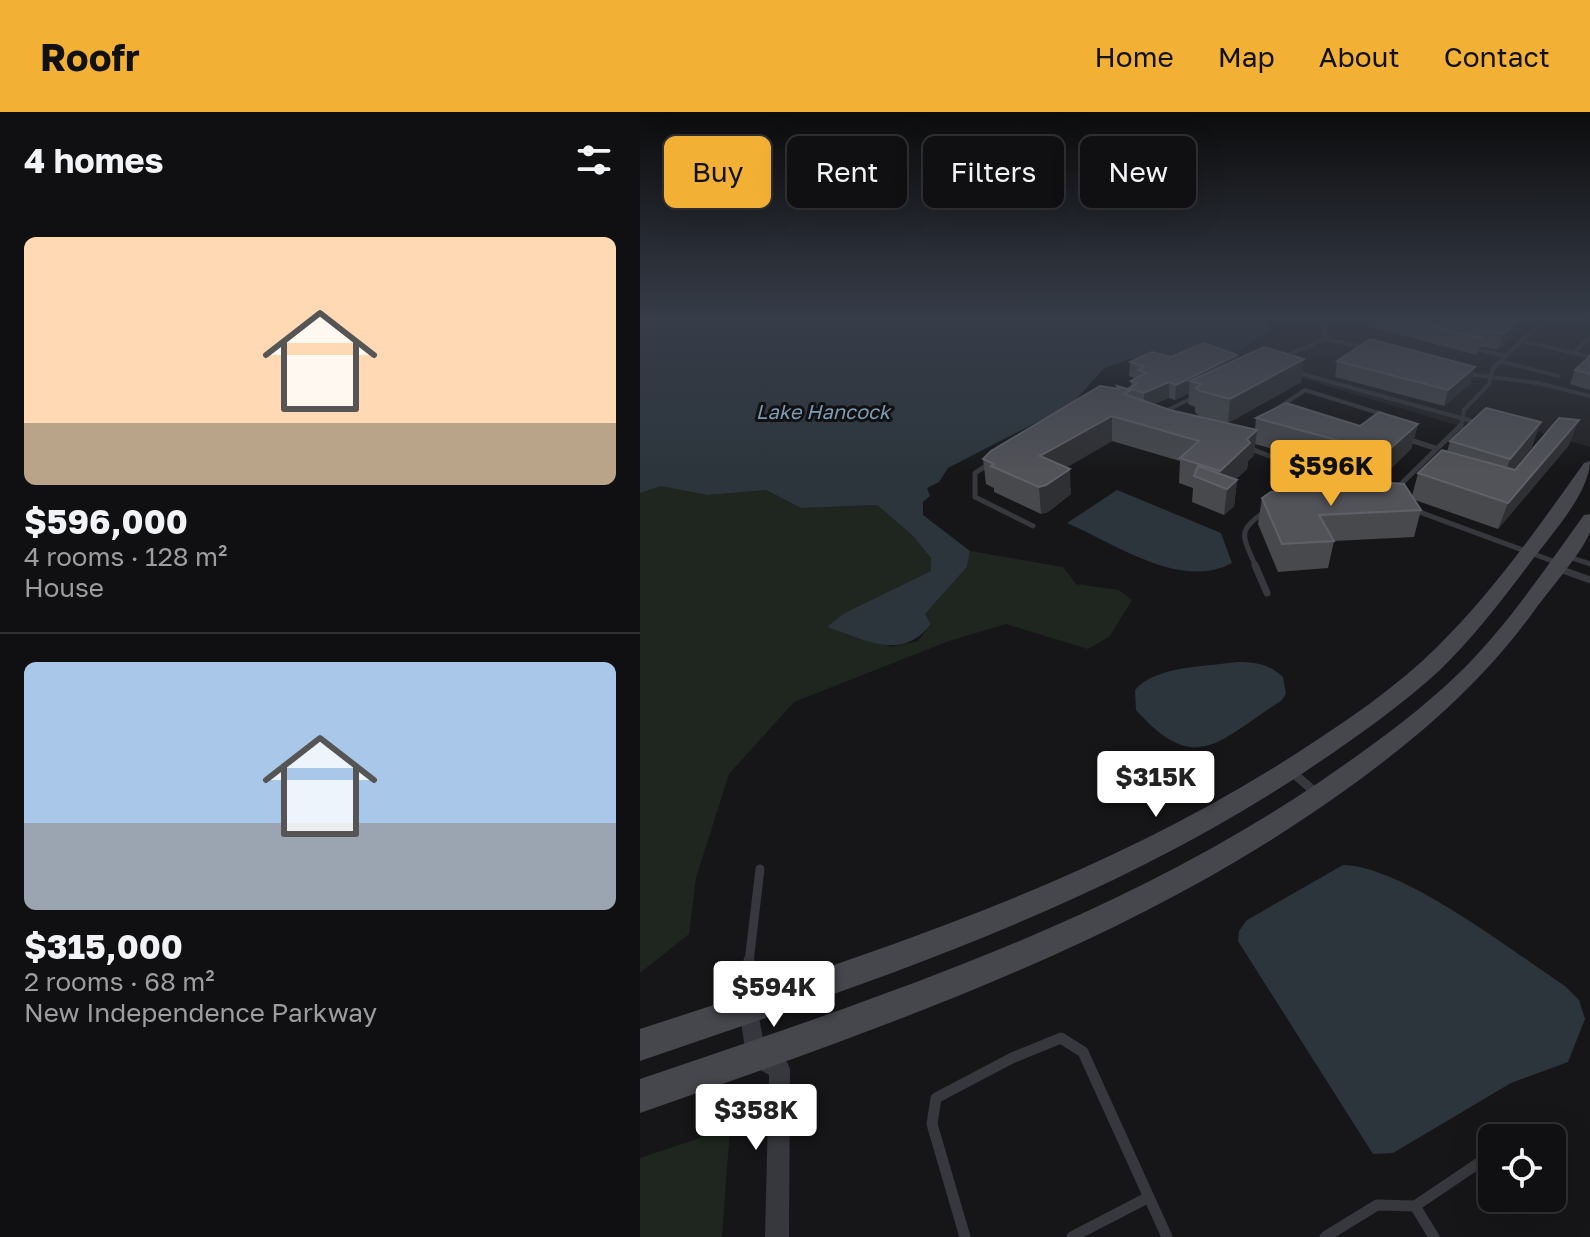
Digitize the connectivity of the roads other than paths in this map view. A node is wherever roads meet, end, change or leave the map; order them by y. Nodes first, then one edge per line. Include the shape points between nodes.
1 (1284, 368) edge
2 (1494, 368) edge
3 (1534, 368) edge
4 (1460, 372) edge
5 (1558, 376) dead end
6 (1491, 377) junction
7 (1200, 394) edge
8 (1590, 396) edge
9 (1272, 412) edge
10 (1399, 419) edge
11 (1161, 420) edge
12 (1464, 420) junction
13 (1490, 426) edge
14 (1413, 431) edge
15 (1232, 442) edge
16 (1435, 448) junction
17 (995, 460) edge
18 (1418, 465) junction
19 (1590, 466) edge
20 (1431, 469) edge
21 (1364, 492) edge
22 (1391, 494) edge
23 (1279, 505) edge
24 (1411, 509) edge
25 (1590, 519) edge
26 (1033, 526) dead end
27 (1529, 552) junction
28 (1559, 562) junction
29 (1590, 564) edge
30 (1590, 580) edge
31 (1267, 593) dead end
32 (1291, 771) junction
33 (1320, 797) junction
34 (760, 869) dead end
35 (749, 1008) junction
36 (640, 1045) edge
37 (756, 1056) junction
38 (640, 1096) edge
39 (1478, 1163) edge
40 (1149, 1197) junction
41 (1415, 1206) junction
42 (777, 1237) edge
43 (965, 1237) edge
44 (1072, 1237) edge
45 (1167, 1237) edge
46 (1325, 1237) edge
47 (1434, 1237) edge

1 - 12 lane
2 - 6 lane
3 - 5 lane
4 - 6 lane
6 - 8 lane
6 - 12 lane via 1464,410
7 - 11 lane via 1152,417
9 - 10 lane via 1305,390
12 - 13 lane
12 - 16 lane
14 - 16 lane via 1403,437
15 - 21 lane
16 - 18 lane
17 - 26 lane via 975,473 975,497
18 - 20 lane
18 - 22 lane
19 - 27 street
23 - 31 lane via 1260,513 1242,531
24 - 27 lane
25 - 28 street
27 - 28 lane
27 - 32 street via 1443,654
28 - 29 lane
28 - 30 lane
28 - 33 street via 1475,670 1419,722
32 - 33 lane
32 - 35 street via 1204,823 1070,889 947,941
33 - 37 street via 1200,871 1081,930 933,993
34 - 35 lane via 749,942
35 - 36 street
35 - 37 street
37 - 38 street
37 - 42 street via 780,1069
39 - 41 lane
40 - 43 lane via 1083,1052 1061,1038 936,1098 932,1124
40 - 44 lane
40 - 45 lane
41 - 46 lane via 1377,1205
41 - 47 lane

